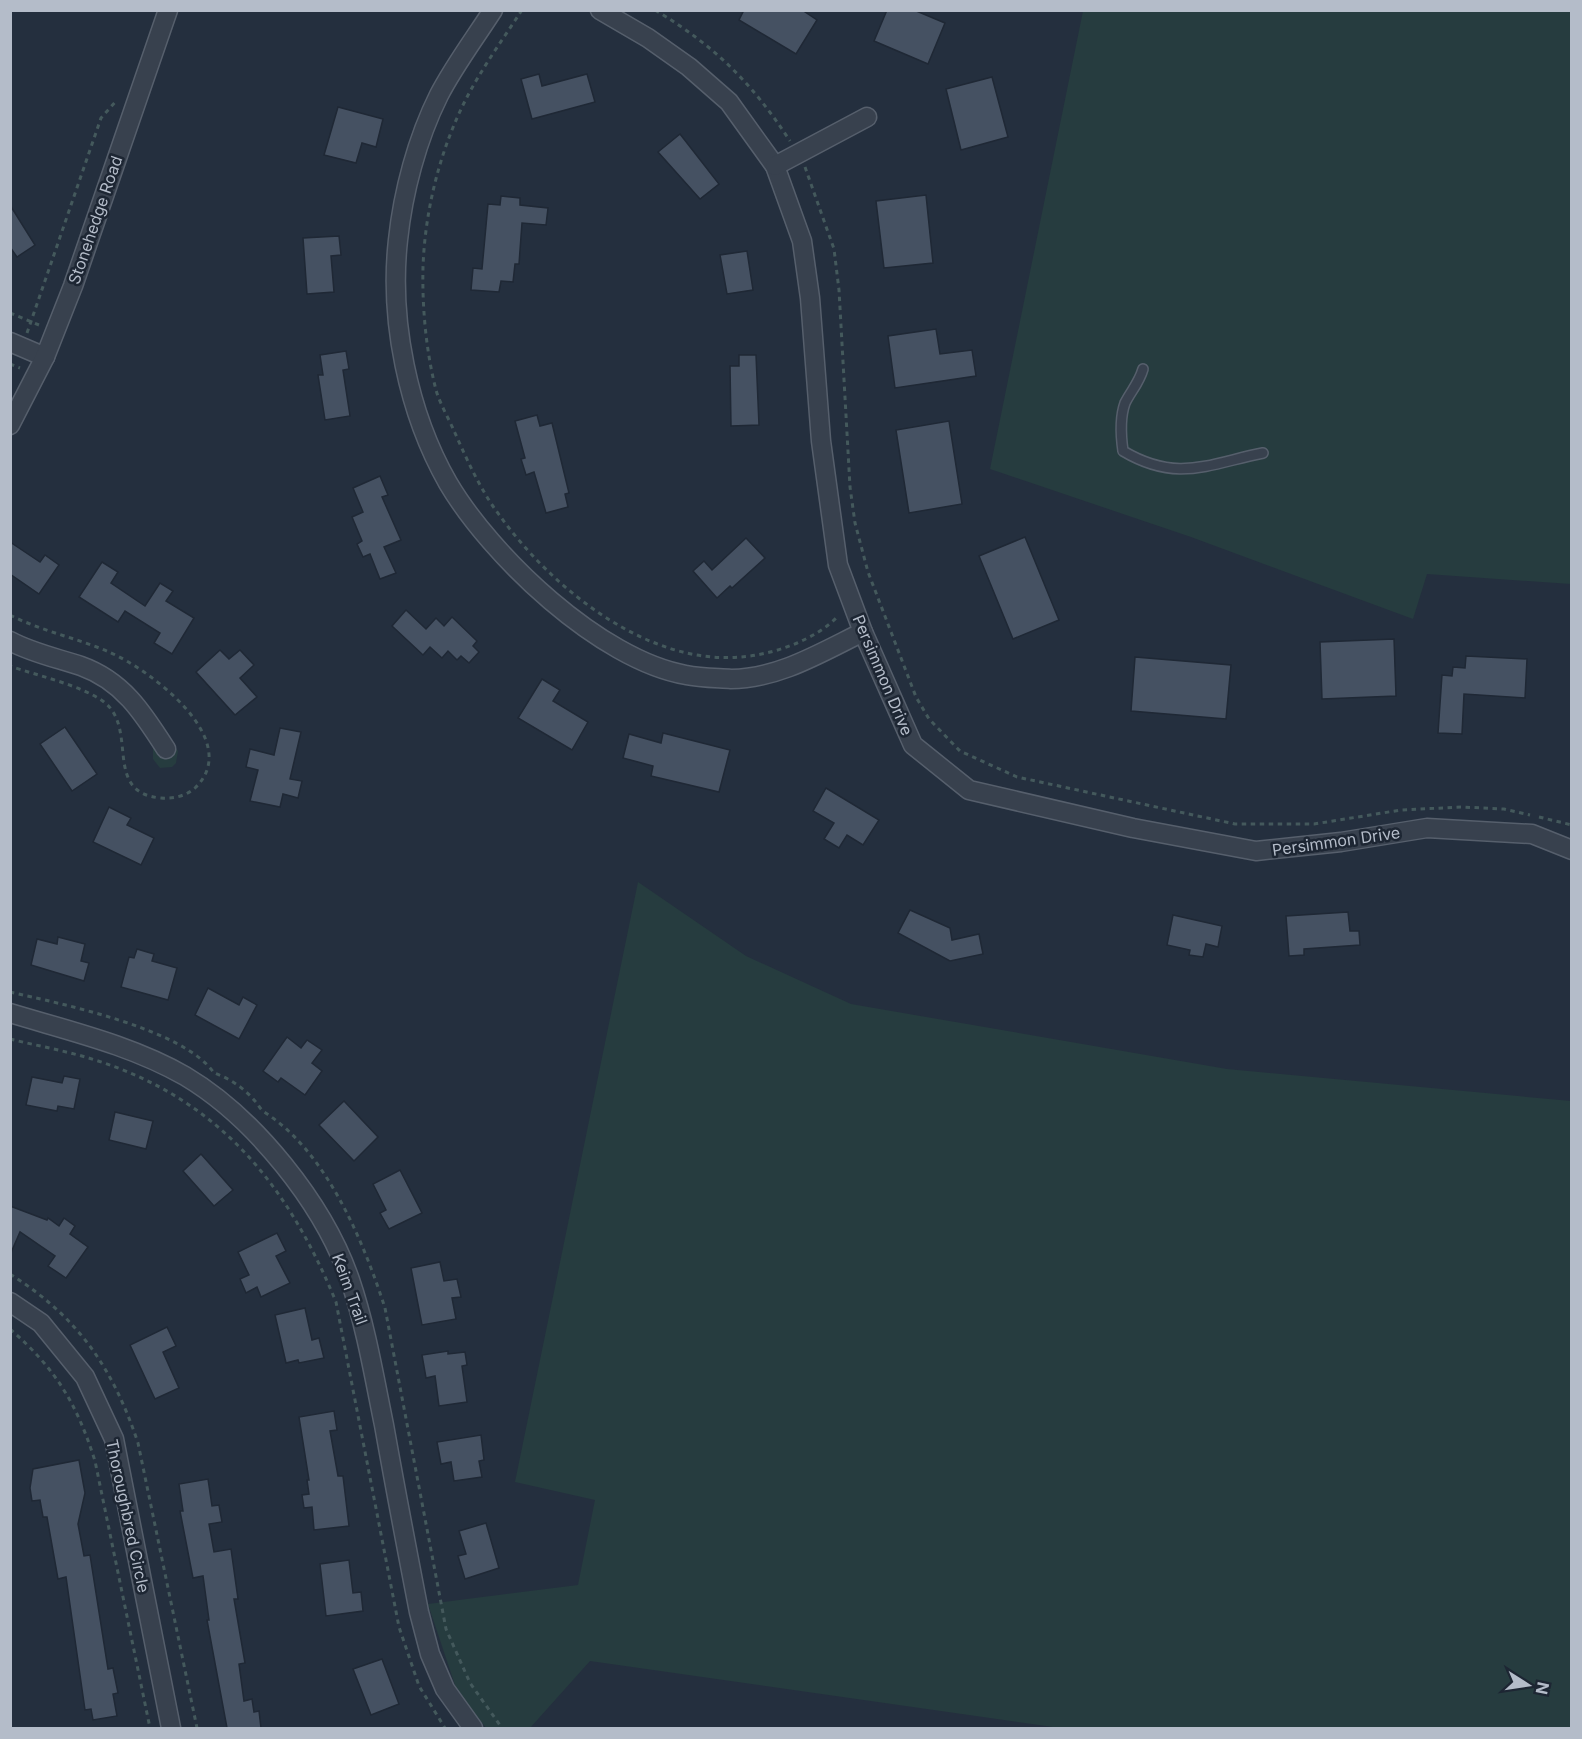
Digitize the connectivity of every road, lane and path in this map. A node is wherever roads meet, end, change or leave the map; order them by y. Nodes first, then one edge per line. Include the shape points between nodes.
1 (168, 10) edge
2 (493, 10) edge
3 (522, 10) edge
4 (600, 10) edge
5 (655, 10) edge
6 (120, 96) dead end
7 (867, 117) dead end
8 (799, 154) junction
9 (775, 166) junction
10 (10, 314) edge
11 (31, 322) junction
12 (43, 327) dead end
13 (16, 344) edge
14 (45, 357) junction
15 (11, 365) edge
16 (22, 369) dead end
17 (1143, 369) dead end
18 (10, 425) edge
19 (1263, 453) dead end
20 (843, 613) dead end
21 (863, 632) junction
22 (10, 641) edge
23 (166, 749) dead end
24 (1572, 825) edge
25 (1572, 850) edge
26 (10, 992) edge
27 (10, 1013) edge
28 (10, 1039) edge
29 (10, 1302) edge
30 (10, 1329) edge
31 (150, 1728) edge
32 (171, 1728) edge
33 (445, 1728) edge
34 (473, 1728) edge
35 (502, 1728) edge

1 - 14 street, Stonehedge Road
2 - 21 street via 439,95 421,140 397,241 397,306 404,361 423,428 448,483 524,578 560,610 639,659 684,675 734,679 786,669
3 - 20 path via 458,116 435,184 427,223 424,300 436,391 474,474 500,516 550,573 605,615 670,648 692,655 755,656 811,636
4 - 9 street, Persimmon Drive via 657,44 729,102
5 - 8 path via 703,41 735,69 761,98
6 - 11 path via 101,118
7 - 8 street
8 - 9 street
8 - 24 path via 834,249 850,487 868,572 916,697 928,719 960,751 1017,777 1235,824 1314,824 1401,810 1462,807 1504,810
9 - 21 street, Persimmon Drive via 802,241 821,441 837,555
10 - 11 path
11 - 12 path
11 - 13 path
13 - 14 street
13 - 15 path
14 - 18 street, Stonehedge Road
15 - 16 path
17 - 19 lane via 1124,405 1123,451 1155,465 1187,471
21 - 25 street, Persimmon Drive via 913,745 969,790 1133,828 1256,851 1427,828 1532,834
22 - 23 street via 118,685 139,706
26 - 35 path via 107,1016 190,1052 214,1073 225,1076 262,1111 284,1124 333,1189 370,1262 385,1308 446,1629 470,1683
27 - 34 street, Keim Trail via 129,1049 186,1076 233,1113 283,1162 320,1215 350,1278 367,1336 430,1654 445,1689
28 - 33 path via 94,1060 161,1088 191,1106 260,1168 290,1208 336,1302 399,1627 419,1686
29 - 32 street, Thoroughbred Circle via 41,1323 85,1377 114,1439
30 - 31 path via 36,1351 83,1422 95,1461

